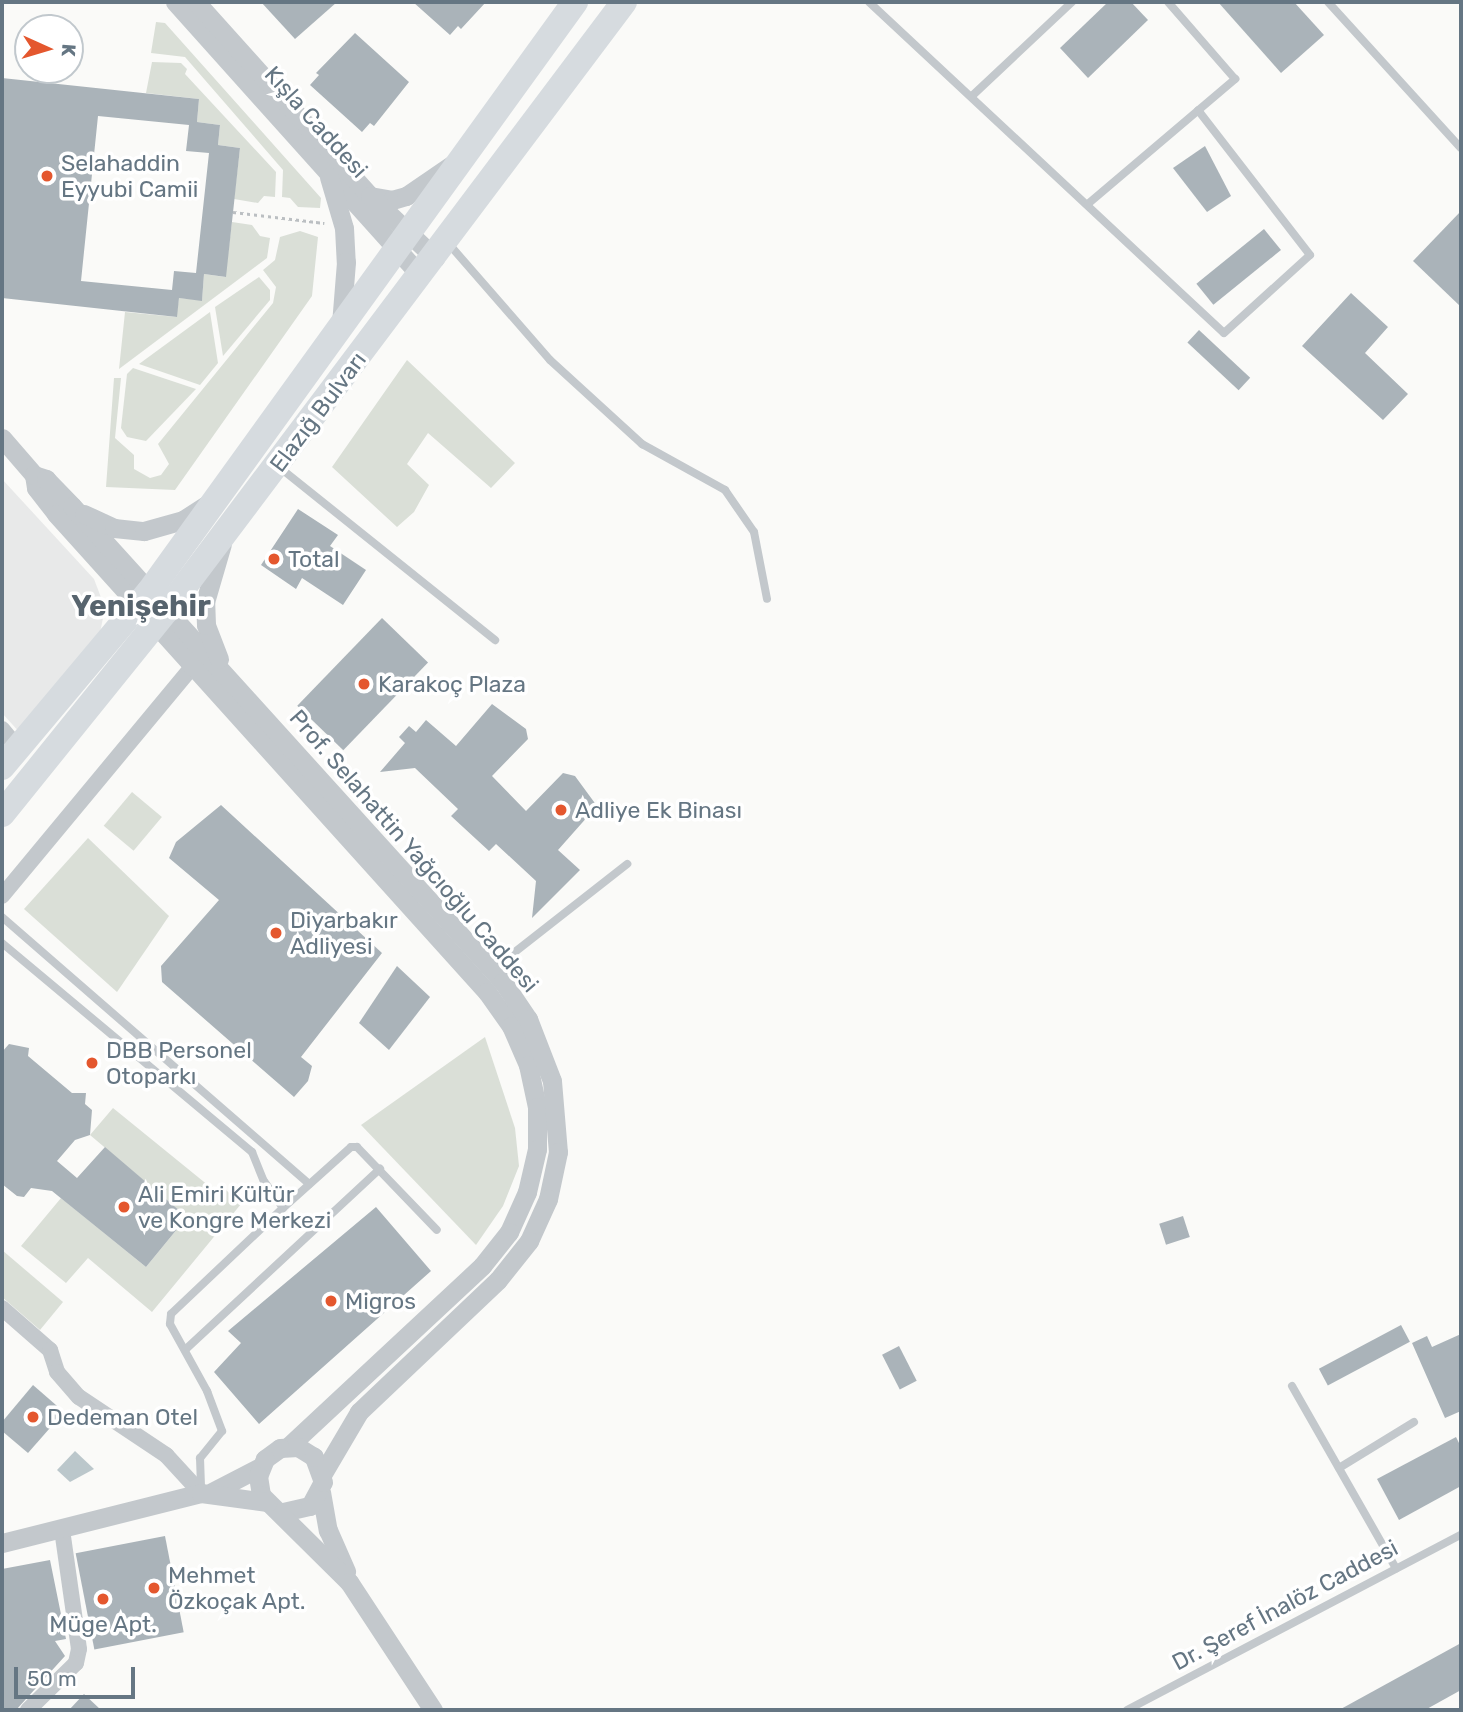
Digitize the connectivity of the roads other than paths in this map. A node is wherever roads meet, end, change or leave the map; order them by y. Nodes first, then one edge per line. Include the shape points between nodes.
1 (175, 2) edge
2 (196, 2) edge
3 (575, 2) edge
4 (624, 2) edge
5 (869, 2) edge
6 (1072, 2) edge
7 (1168, 2) edge
8 (1328, 2) edge
9 (973, 95) junction
10 (1198, 110) junction
11 (1461, 148) edge
12 (459, 160) junction
13 (328, 173) junction
14 (370, 196) junction
15 (1089, 203) junction
16 (402, 239) junction
17 (434, 258) junction
18 (341, 324) junction
19 (2, 439) edge
20 (277, 465) junction
21 (34, 475) junction
22 (218, 498) junction
23 (72, 506) junction
24 (225, 534) junction
25 (767, 599) dead end
26 (152, 608) junction
27 (495, 640) dead end
28 (194, 665) junction
29 (229, 679) junction
30 (7, 748) edge
31 (2, 814) edge
32 (627, 864) dead end
33 (2, 896) edge
34 (2, 917) edge
35 (2, 943) edge
36 (492, 970) junction
37 (380, 1169) junction
38 (309, 1184) junction
39 (283, 1208) junction
40 (437, 1230) dead end
41 (2, 1308) edge
42 (186, 1349) junction
43 (1292, 1386) dead end
44 (1415, 1422) dead end
45 (289, 1446) junction
46 (260, 1467) junction
47 (1339, 1468) junction
48 (322, 1482) junction
49 (206, 1493) junction
50 (275, 1507) junction
51 (62, 1530) junction
52 (1461, 1535) edge
53 (2, 1543) edge
54 (1396, 1568) junction
55 (349, 1582) junction
56 (28, 1710) edge
57 (433, 1710) edge
58 (1127, 1710) edge

1 - 13 street, Kışla Caddesi
2 - 14 street
3 - 12 main road, Elazığ Bulvarı
4 - 17 main road, Elazığ Bulvarı
5 - 9 lane
6 - 9 lane
7 - 10 lane via 1235,79
8 - 11 lane
9 - 15 lane
10 - 15 lane
10 - 15 lane via 1310,254 1223,333
12 - 14 street via 406,196 391,200
12 - 16 main road, Elazığ Bulvarı
13 - 16 street, Kışla Caddesi
13 - 18 street via 345,240
14 - 16 street
16 - 17 street, Kışla Caddesi
16 - 18 main road, Elazığ Bulvarı
17 - 20 main road, Elazığ Bulvarı
17 - 25 lane via 642,444 724,490 754,532
18 - 22 main road, Elazığ Bulvarı
19 - 21 street
20 - 24 main road, Elazığ Bulvarı
20 - 27 lane
21 - 23 street via 46,479
21 - 26 street via 36,488 56,513
22 - 23 street via 183,520 144,531 114,528
22 - 26 main road, Elazığ Bulvarı
23 - 26 street
24 - 26 main road, Elazığ Bulvarı
24 - 29 street via 205,615 208,637
26 - 28 street, Prof. Selahattin Yağcıoğlu Caddesi
26 - 29 street, Prof. Selahattin Yağcıoğlu Caddesi
26 - 30 main road, Elazığ Bulvarı
26 - 31 main road, Elazığ Bulvarı
28 - 33 street
28 - 45 street, Prof. Selahattin Yağcıoğlu Caddesi via 487,992 521,1045 537,1107 537,1149 527,1192 496,1250
29 - 36 street, Prof. Selahattin Yağcıoğlu Caddesi
32 - 36 lane
34 - 38 lane
35 - 39 lane via 252,1152 264,1181
36 - 48 street, Prof. Selahattin Yağcıoğlu Caddesi via 528,1019 552,1082 558,1152 548,1199 512,1264 359,1412
37 - 38 lane via 358,1147 351,1147
37 - 40 lane
37 - 42 lane
38 - 39 lane
39 - 42 lane via 175,1308 170,1324
41 - 49 street via 50,1350 57,1372 79,1397 166,1455
42 - 49 lane via 222,1431 200,1458
43 - 47 lane
44 - 47 lane
45 - 46 street via 271,1452
45 - 48 street via 314,1457
46 - 49 street
46 - 50 street via 258,1486
47 - 54 lane
48 - 50 street via 302,1511
48 - 55 street via 328,1530
49 - 50 street
49 - 51 street
50 - 55 street
51 - 53 street
51 - 56 street via 79,1649 76,1663
52 - 54 lane, Dr. Şeref İnalöz Caddesi
54 - 58 lane, Dr. Şeref İnalöz Caddesi
55 - 57 street

